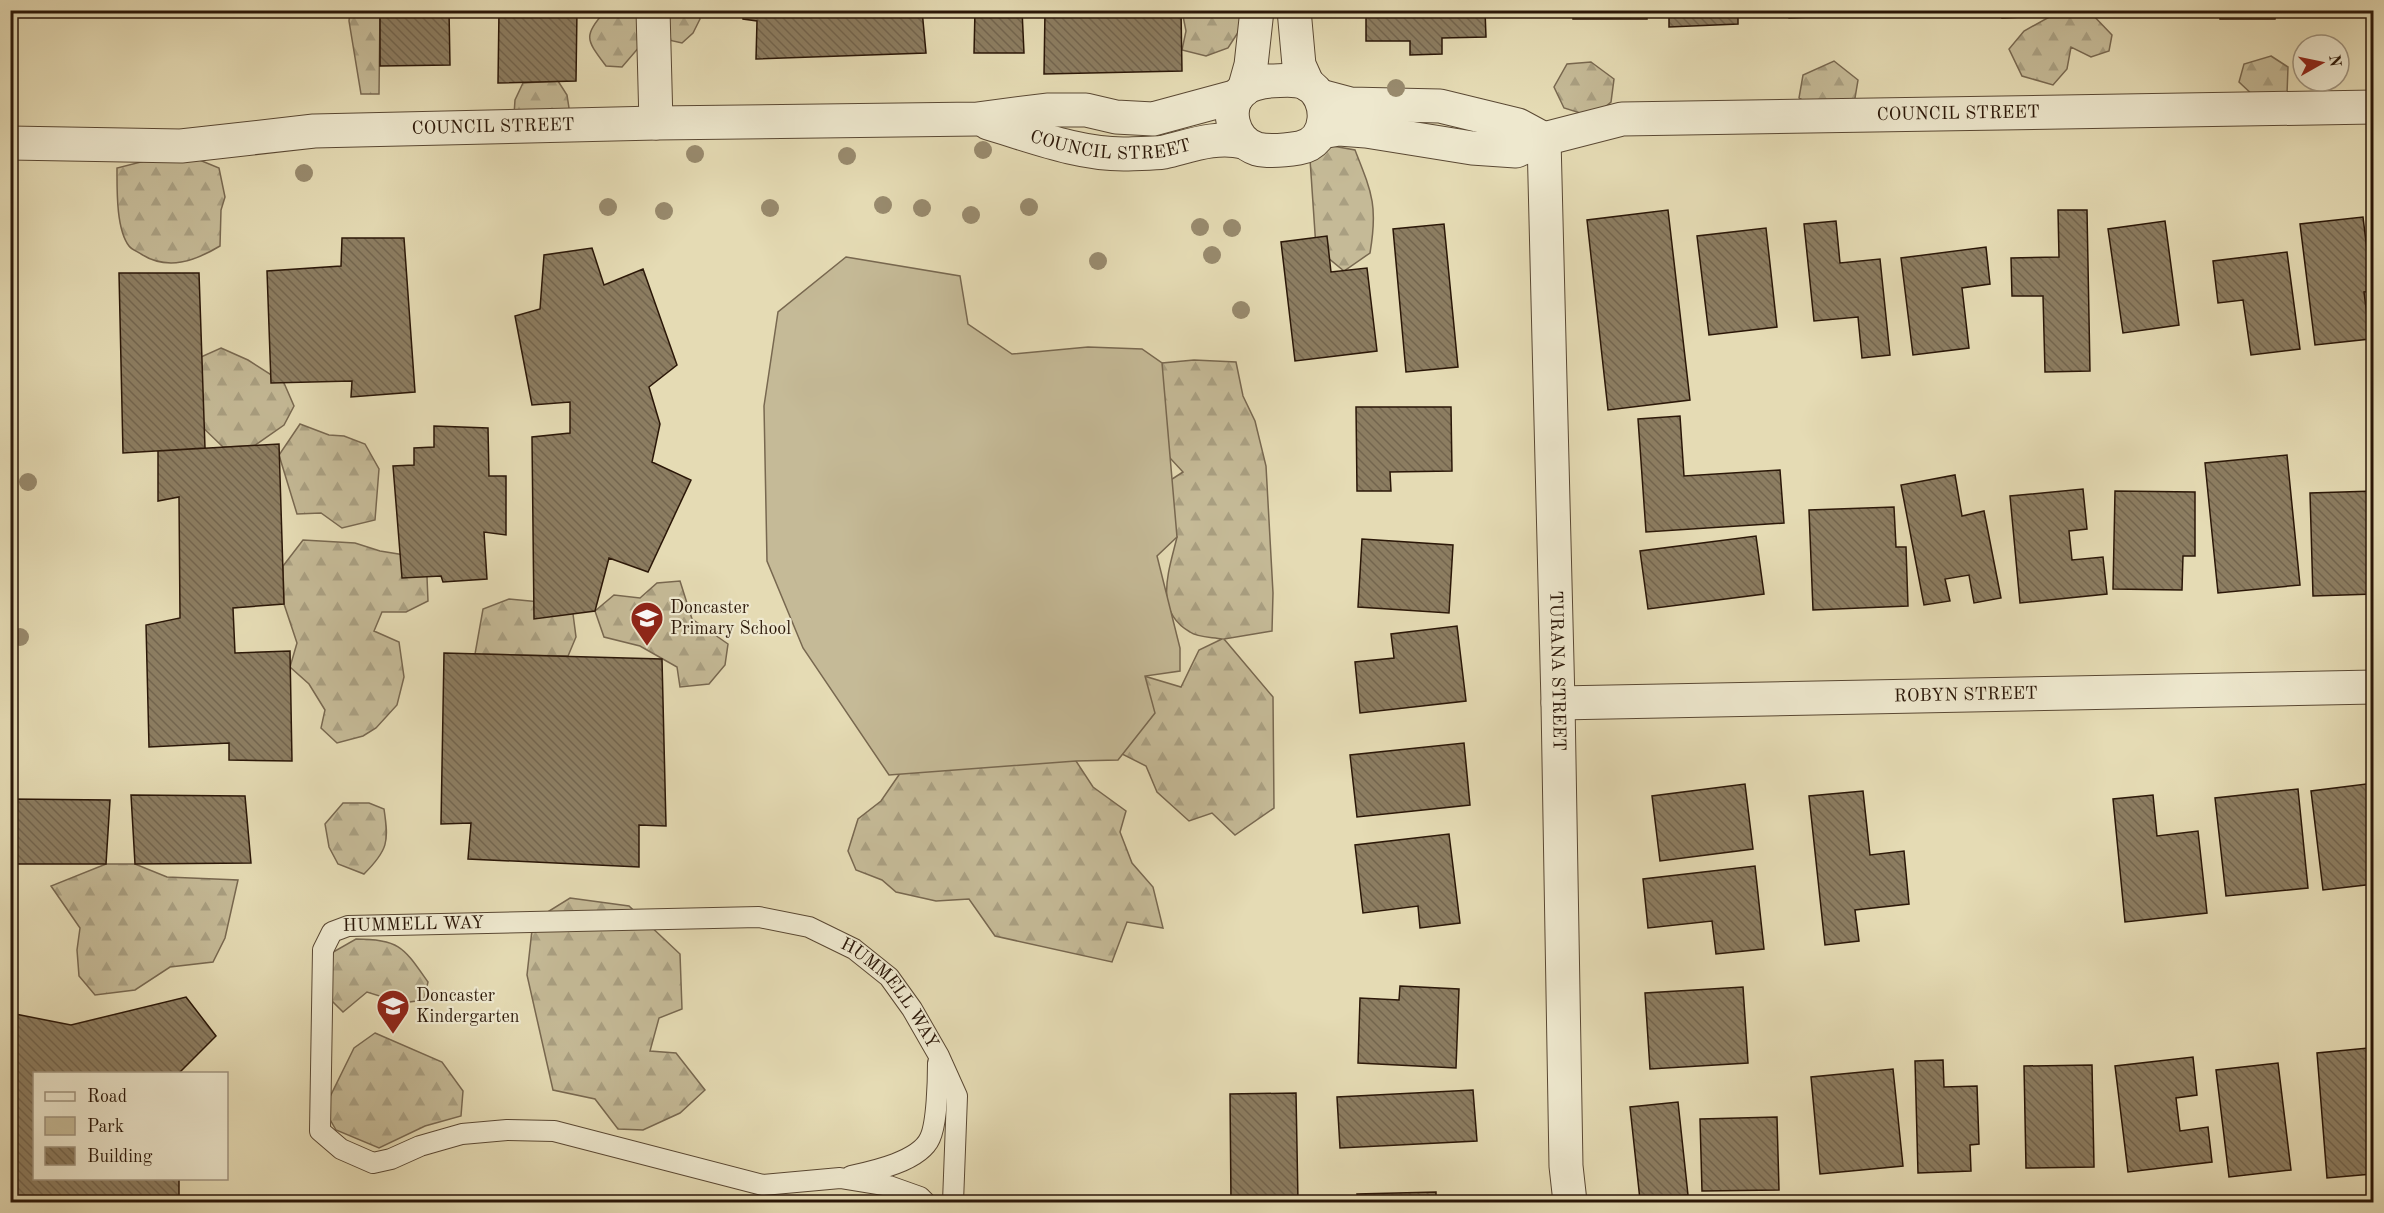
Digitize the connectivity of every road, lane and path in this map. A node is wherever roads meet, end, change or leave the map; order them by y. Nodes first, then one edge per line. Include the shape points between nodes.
1 (653, 10) edge
2 (1257, 10) edge
3 (1294, 10) edge
4 (1314, 91) junction
5 (1241, 93) junction
6 (2373, 106) edge
7 (977, 119) junction
8 (656, 123) junction
9 (1321, 132) junction
10 (1544, 139) junction
11 (1245, 142) junction
12 (10, 143) edge
13 (2373, 687) edge
14 (1558, 703) junction
15 (939, 1056) junction
16 (840, 1178) junction
17 (925, 1203) edge
18 (953, 1203) edge
19 (1569, 1203) edge

1 - 8 street
2 - 5 street via 1251,65
3 - 4 street via 1299,65
4 - 5 street via 1298,81 1270,81 1255,83
4 - 9 street via 1325,113
4 - 10 street via 1350,104 1440,106 1518,125
5 - 7 street, COUNCIL STREET via 1153,119 1047,110
5 - 11 street via 1233,107 1232,120
6 - 10 street, COUNCIL STREET via 1622,119
7 - 8 street, COUNCIL STREET
7 - 11 street, COUNCIL STREET via 1076,147 1124,154 1161,152 1228,138
8 - 12 street, COUNCIL STREET via 314,131 181,146
9 - 10 street, COUNCIL STREET via 1366,130 1472,148 1516,151
9 - 11 street via 1304,147 1290,150 1258,149
10 - 14 street, TURANA STREET
13 - 14 street, ROBYN STREET
14 - 19 street, TURANA STREET
15 - 16 lane via 930,1139 911,1157 883,1169
15 - 16 lane, HUMMELL WAY via 912,1009 882,971 854,949 818,932 772,919 348,926 332,932 323,950 320,1131 356,1158 373,1163 391,1160 420,1146 462,1134 554,1131 763,1185
15 - 18 lane, HUMMELL WAY via 957,1096
16 - 17 lane, HUMMELL WAY via 889,1186 920,1197

